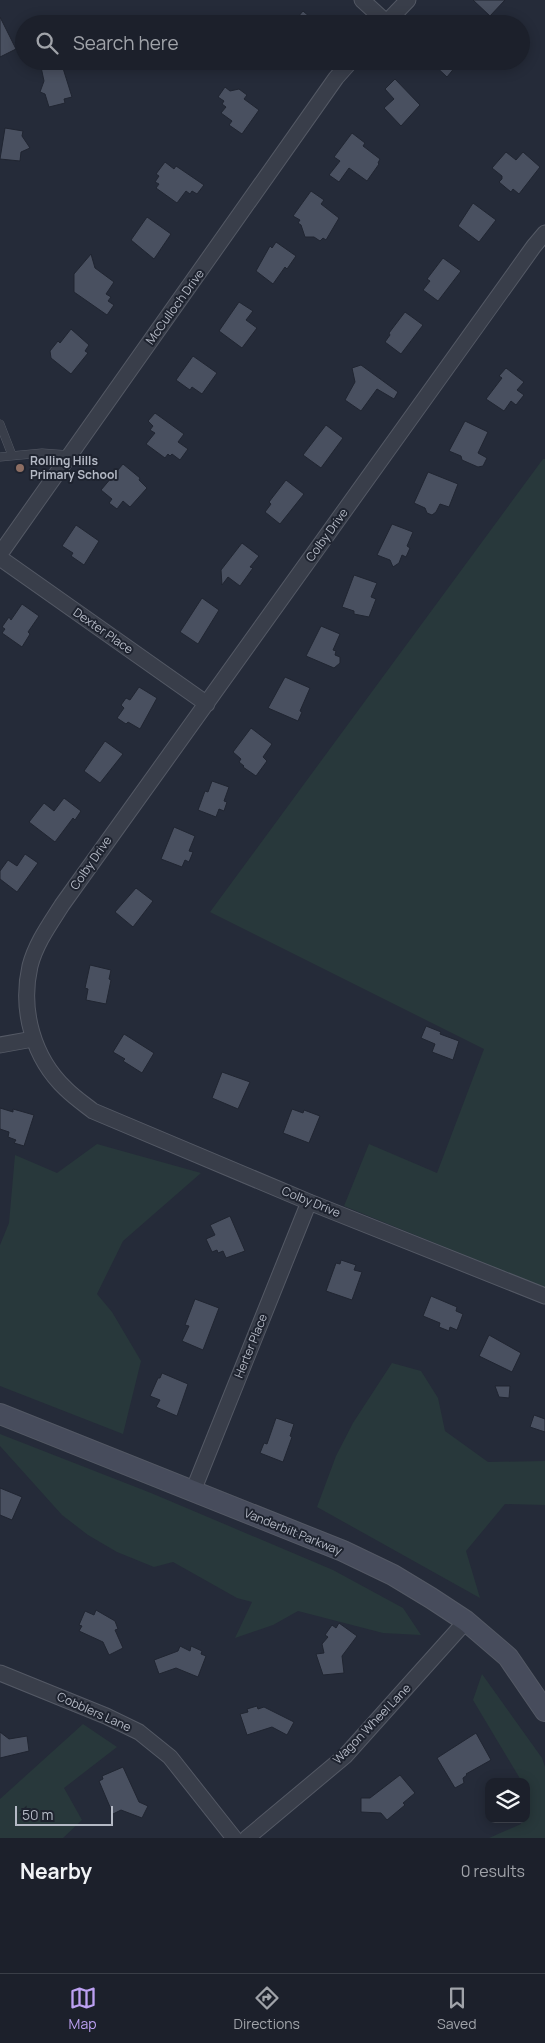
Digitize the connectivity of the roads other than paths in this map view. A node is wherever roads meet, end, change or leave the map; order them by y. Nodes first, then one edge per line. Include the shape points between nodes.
1 (362, 0) edge
2 (408, 0) edge
3 (378, 15) edge
4 (394, 15) edge
5 (343, 70) edge
6 (545, 233) edge
7 (0, 424) edge
8 (12, 455) junction
9 (69, 455) junction
10 (0, 457) edge
11 (0, 554) edge
12 (0, 558) edge
13 (206, 704) junction
14 (33, 1039) junction
15 (0, 1045) edge
16 (310, 1202) junction
17 (545, 1296) edge
18 (0, 1414) edge
19 (193, 1491) junction
20 (466, 1621) junction
21 (0, 1673) edge
22 (545, 1710) edge
23 (234, 1838) edge
24 (247, 1838) edge

1 - 3 street
2 - 4 street
5 - 9 street, McCulloch Drive
6 - 13 street, Colby Drive
7 - 8 lane
8 - 9 lane
8 - 10 lane
9 - 11 street, McCulloch Drive
12 - 13 street, Dexter Place
13 - 14 street, Colby Drive via 102,846 42,936 27,985
14 - 15 street
14 - 16 street, Colby Drive via 46,1065 65,1089 93,1111
16 - 17 street, Colby Drive
16 - 19 street, Herter Place
18 - 19 main road, Vanderbilt Parkway
19 - 20 main road, Vanderbilt Parkway via 343,1551 408,1584
20 - 22 main road, Vanderbilt Parkway via 508,1657
20 - 24 street, Wagon Wheel Lane via 345,1756
21 - 23 street, Cobblers Lane via 139,1732 170,1757

